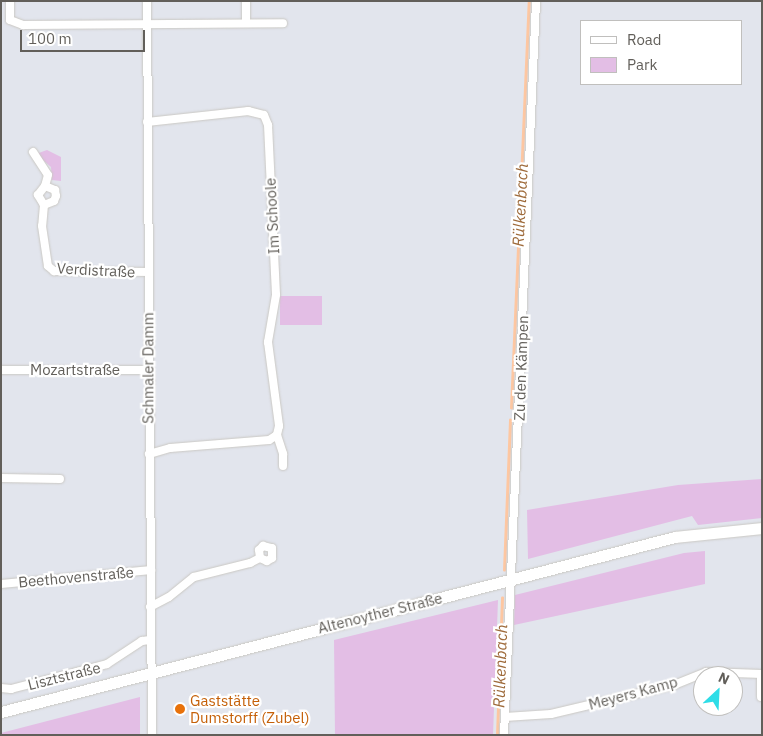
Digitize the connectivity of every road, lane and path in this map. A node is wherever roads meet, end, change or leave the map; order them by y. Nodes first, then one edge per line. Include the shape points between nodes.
1 (10, 1) edge
2 (147, 1) edge
3 (246, 1) edge
4 (536, 1) edge
5 (246, 23) junction
6 (283, 23) dead end
7 (147, 24) junction
8 (147, 122) junction
9 (33, 152) dead end
10 (46, 186) junction
11 (44, 205) junction
12 (147, 272) junction
13 (1, 370) edge
14 (148, 370) junction
15 (277, 435) junction
16 (149, 454) junction
17 (283, 466) dead end
18 (1, 478) edge
19 (60, 478) dead end
20 (762, 528) edge
21 (260, 558) dead end
22 (151, 570) junction
23 (512, 579) junction
24 (1, 584) edge
25 (150, 607) junction
26 (150, 640) junction
27 (151, 672) junction
28 (761, 674) edge
29 (1, 688) edge
30 (761, 697) edge
31 (1, 712) edge
32 (505, 717) junction
33 (152, 735) edge
34 (504, 735) edge

1 - 7 street via 10,20 16,25
2 - 7 street, Schmaler Damm
3 - 5 street
4 - 23 street, Zu den Kämpen
5 - 6 street
5 - 7 street
7 - 8 street, Schmaler Damm
8 - 12 street, Schmaler Damm
8 - 15 street, Im Schoole via 248,111 264,115 268,125 276,295 268,342 279,412
9 - 10 street, Verdistraße via 48,175
10 - 11 street, Verdistraße via 38,195
10 - 11 street, Verdistraße via 55,190 56,196 54,201
11 - 12 street, Verdistraße via 45,254 48,266 54,271
12 - 14 street, Schmaler Damm
13 - 14 street, Mozartstraße
14 - 16 street, Schmaler Damm
15 - 16 street via 269,440 170,448
15 - 17 street, Im Schoole
16 - 22 street, Schmaler Damm
18 - 19 street
20 - 23 main road, Altenoyther Straße via 684,535
21 - 25 street via 194,577 169,598
22 - 24 street, Beethovenstraße
22 - 25 street, Schmaler Damm
23 - 27 main road, Altenoyther Straße
23 - 32 street, Zu den Kämpen
25 - 26 street, Schmaler Damm
26 - 27 street, Schmaler Damm
26 - 29 street, Lisztstraße via 142,641 108,664 10,689
27 - 31 main road, Altenoyther Straße
27 - 33 street, Schmaler Damm
28 - 30 street, Meyers Kamp
28 - 32 street, Meyers Kamp via 706,672 674,684 551,714
32 - 34 street, Zu den Kämpen

